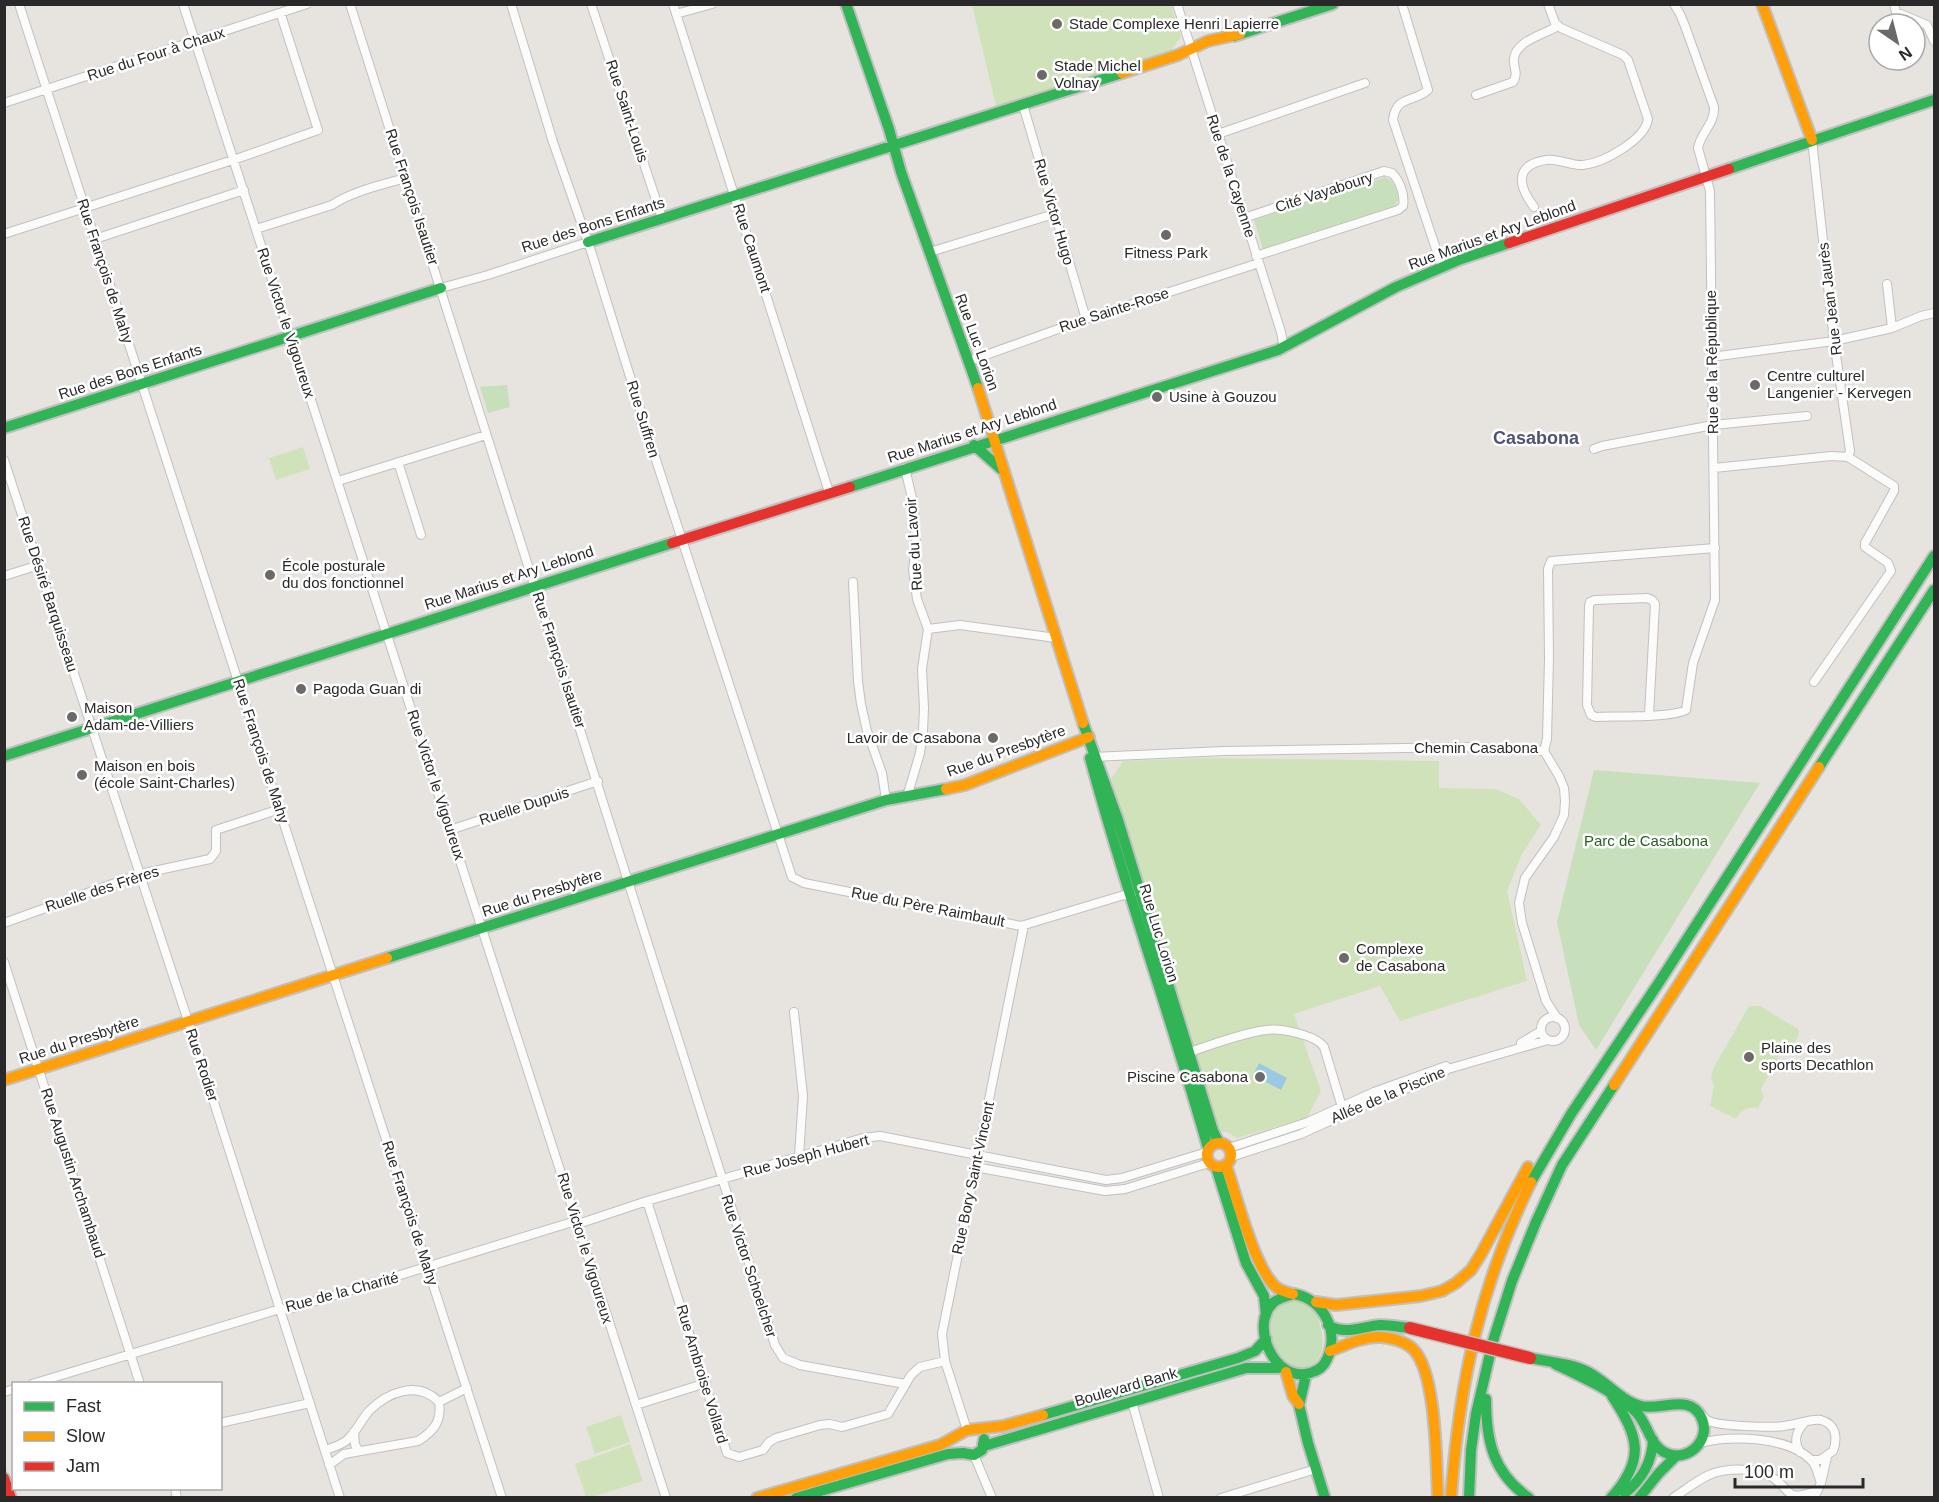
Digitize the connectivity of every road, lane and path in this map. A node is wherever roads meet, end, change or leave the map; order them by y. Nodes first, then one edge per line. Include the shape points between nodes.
1 (19, 4) edge
2 (183, 4) edge
3 (307, 4) edge
4 (350, 4) edge
5 (511, 4) edge
6 (591, 4) edge
7 (674, 4) edge
8 (712, 4) edge
9 (846, 4) edge
10 (1178, 4) edge
11 (1402, 4) edge
12 (1548, 4) edge
13 (1674, 4) edge
14 (1762, 4) edge
15 (1894, 4) edge
16 (1327, 5) edge
17 (282, 13) junction
18 (676, 14) junction
19 (1558, 26) junction
20 (194, 41) junction
21 (1935, 41) edge
22 (1191, 50) junction
23 (1365, 83) dead end
24 (47, 90) junction
25 (1476, 95) dead end
26 (1935, 100) edge
27 (4, 103) edge
28 (1023, 105) junction
29 (1218, 134) junction
30 (1812, 140) junction
31 (894, 145) junction
32 (234, 159) junction
33 (1707, 177) junction
34 (406, 178) junction
35 (244, 190) junction
36 (736, 195) junction
37 (1533, 207) dead end
38 (85, 208) junction
39 (1054, 214) junction
40 (662, 218) junction
41 (1244, 218) junction
42 (256, 229) junction
43 (4, 234) edge
44 (95, 239) junction
45 (588, 242) junction
46 (930, 252) junction
47 (1258, 259) junction
48 (1442, 267) junction
49 (1887, 284) dead end
50 (441, 288) junction
51 (1935, 313) edge
52 (1086, 319) junction
53 (1892, 328) junction
54 (290, 336) junction
55 (1834, 341) junction
56 (1284, 348) junction
57 (1712, 357) junction
58 (969, 361) junction
59 (142, 383) junction
60 (1807, 416) dead end
61 (1713, 425) junction
62 (4, 428) edge
63 (486, 435) junction
64 (995, 439) junction
65 (975, 445) junction
66 (1594, 449) dead end
67 (1848, 457) junction
68 (4, 460) edge
69 (398, 462) junction
70 (905, 468) junction
71 (1714, 468) junction
72 (1003, 471) junction
73 (338, 481) junction
74 (830, 492) junction
75 (421, 536) dead end
76 (681, 539) junction
77 (1715, 548) junction
78 (1935, 555) edge
79 (39, 565) junction
80 (4, 576) edge
81 (853, 582) dead end
82 (534, 586) junction
83 (1935, 590) edge
84 (928, 629) junction
85 (387, 633) junction
86 (1056, 638) junction
87 (239, 681) junction
88 (1814, 682) dead end
89 (1649, 715) junction
90 (92, 729) junction
91 (1086, 734) junction
92 (1067, 745) junction
93 (1544, 751) junction
94 (4, 756) edge
95 (1093, 757) junction
96 (598, 781) junction
97 (907, 797) junction
98 (886, 800) junction
99 (280, 809) junction
100 (450, 830) junction
101 (777, 833) junction
102 (140, 874) junction
103 (629, 880) junction
104 (1136, 898) junction
105 (4, 923) edge
106 (1021, 926) junction
107 (482, 928) junction
108 (4, 962) edge
109 (333, 975) junction
110 (1546, 1001) junction
111 (794, 1012) dead end
112 (1638, 1014) junction
113 (1557, 1018) junction
114 (1545, 1020) junction
115 (188, 1021) junction
116 (1541, 1031) junction
117 (1548, 1040) junction
118 (1185, 1053) junction
119 (39, 1069) junction
120 (4, 1080) edge
121 (1342, 1107) junction
122 (1334, 1118) junction
123 (977, 1155) junction
124 (1218, 1155) junction
125 (799, 1156) junction
126 (975, 1167) junction
127 (721, 1179) junction
128 (647, 1201) junction
129 (577, 1223) junction
130 (428, 1268) junction
131 (1294, 1294) junction
132 (1316, 1302) junction
133 (280, 1309) junction
134 (1266, 1315) junction
135 (1328, 1325) junction
136 (1364, 1328) junction
137 (1266, 1339) junction
138 (1492, 1346) junction
139 (1330, 1350) junction
140 (131, 1353) junction
141 (945, 1360) junction
142 (1555, 1364) junction
143 (1283, 1370) junction
144 (1306, 1375) junction
145 (35, 1382) edge
146 (141, 1382) edge
147 (706, 1383) junction
148 (905, 1384) junction
149 (467, 1388) junction
150 (1612, 1396) junction
151 (310, 1402) junction
152 (439, 1402) junction
153 (1132, 1402) junction
154 (1299, 1404) junction
155 (636, 1405) junction
156 (1663, 1407) junction
157 (1700, 1414) junction
158 (222, 1423) edge
159 (1804, 1423) junction
160 (354, 1432) junction
161 (968, 1432) junction
162 (1652, 1437) junction
163 (1700, 1443) junction
164 (325, 1450) junction
165 (359, 1451) junction
166 (974, 1452) junction
167 (1801, 1453) junction
168 (1676, 1456) junction
169 (1827, 1457) junction
170 (1810, 1460) junction
171 (329, 1465) junction
172 (1316, 1469) junction
173 (4, 1478) edge
174 (1821, 1483) junction
175 (1815, 1494) edge
176 (11, 1497) edge
177 (340, 1497) edge
178 (502, 1497) edge
179 (666, 1497) edge
180 (757, 1497) edge
181 (796, 1497) edge
182 (992, 1497) edge
183 (1159, 1497) edge
184 (1221, 1497) edge
185 (1325, 1497) edge
186 (1438, 1497) edge
187 (1451, 1497) edge
188 (1469, 1497) edge
189 (1529, 1497) edge
190 (1611, 1497) edge
191 (1617, 1497) edge
192 (1640, 1497) edge
193 (1673, 1497) edge

1 - 24 street, Rue François de Mahy
2 - 20 street, Rue Victor le Vigoureux
3 - 17 street, Rue du Four à Chaux
4 - 34 street, Rue François Isautier
5 - 45 street, Rue Suffren
6 - 40 street, Rue Saint-Louis
7 - 18 street, Rue Caumont
8 - 18 street
9 - 31 main road, Rue Luc Lorion
10 - 22 street, Rue de la Cayenne
11 - 48 street via 1428,90 1404,100 1392,120
12 - 19 street
13 - 33 street, Rue de la République via 1714,107 1713,121 1698,148
14 - 30 main road
15 - 21 street via 1900,15 1927,25
16 - 22 main road, Rue des Bons Enfants
17 - 20 street, Rue du Four à Chaux
17 - 32 street via 318,130
18 - 36 street, Rue Caumont
19 - 25 street via 1520,46 1514,58 1513,82
19 - 37 street via 1618,51 1628,60 1646,111 1647,127 1620,152 1583,165 1547,160 1526,167 1521,178
20 - 24 street, Rue du Four à Chaux
20 - 32 street, Rue Victor le Vigoureux
22 - 28 main road, Rue des Bons Enfants
22 - 29 street, Rue de la Cayenne
23 - 29 street
24 - 27 street, Rue du Four à Chaux
24 - 38 street, Rue François de Mahy
26 - 30 main road, Rue Marius et Ary Leblond
28 - 31 main road, Rue des Bons Enfants
28 - 39 street, Rue Victor Hugo
29 - 41 street, Rue de la Cayenne
30 - 33 main road, Rue Marius et Ary Leblond
30 - 55 street, Rue Jean Jaurès
31 - 36 main road, Rue des Bons Enfants
31 - 46 main road, Rue Luc Lorion
32 - 35 street, Rue Victor le Vigoureux
32 - 38 street
33 - 48 main road, Rue Marius et Ary Leblond
33 - 57 street, Rue de la République
34 - 42 street
34 - 50 street, Rue François Isautier
35 - 42 street, Rue Victor le Vigoureux
35 - 44 street
36 - 40 main road, Rue des Bons Enfants
36 - 74 street, Rue Caumont
38 - 43 street
38 - 44 street, Rue François de Mahy
39 - 46 street
39 - 52 street, Rue Victor Hugo
40 - 45 main road, Rue des Bons Enfants
41 - 47 street, Rue de la Cayenne
41 - 47 street, Cité Vayaboury via 1384,171 1397,178 1404,199 1398,210
42 - 54 street, Rue Victor le Vigoureux
44 - 59 street, Rue François de Mahy
45 - 50 street, Rue des Bons Enfants
45 - 76 street, Rue Suffren
46 - 58 main road, Rue Luc Lorion
47 - 52 street, Rue Sainte-Rose
47 - 56 street, Rue de la Cayenne
48 - 56 main road, Rue Marius et Ary Leblond
49 - 53 street
50 - 54 main road, Rue des Bons Enfants
50 - 63 street, Rue François Isautier
51 - 53 street
52 - 58 street, Rue Sainte-Rose
53 - 55 street
54 - 59 main road, Rue des Bons Enfants
54 - 73 street, Rue Victor le Vigoureux
55 - 57 street
55 - 67 street, Rue Jean Jaurès
56 - 64 main road, Rue Marius et Ary Leblond
57 - 61 street, Rue de la République
58 - 64 main road, Rue Luc Lorion
59 - 62 main road, Rue des Bons Enfants
59 - 87 street, Rue François de Mahy
60 - 61 street
61 - 66 street
61 - 71 street, Rue de la République
63 - 69 street
63 - 82 street, Rue François Isautier
64 - 65 main road, Rue Marius et Ary Leblond
64 - 72 main road, Rue Luc Lorion
65 - 70 main road, Rue Marius et Ary Leblond
65 - 72 main road
67 - 71 street
67 - 88 street via 1894,486 1865,543 1865,547 1888,563 1891,571
68 - 79 street, Rue Désiré Barquisseau
69 - 73 street
69 - 75 street
70 - 74 main road, Rue Marius et Ary Leblond
70 - 84 street, Rue du Lavoir via 914,507 913,570 917,599
71 - 77 street, Rue de la République
72 - 86 main road, Rue Luc Lorion
73 - 85 street, Rue Victor le Vigoureux
74 - 76 main road, Rue Marius et Ary Leblond
76 - 82 main road, Rue Marius et Ary Leblond
76 - 101 street, Rue Suffren
77 - 89 street, Rue de la République via 1715,600 1694,663 1686,710 1679,714
77 - 93 street, Chemin Casabona via 1551,561
78 - 112 main road
79 - 80 street
79 - 90 street, Rue Désiré Barquisseau
81 - 98 street via 861,704
82 - 85 main road, Rue Marius et Ary Leblond
82 - 96 street, Rue François Isautier
83 - 138 main road via 1562,1165 1521,1253
84 - 86 street via 960,625
84 - 97 street, Rue du Lavoir via 922,669 923,731
85 - 87 main road, Rue Marius et Ary Leblond
85 - 100 street, Rue Victor le Vigoureux
86 - 91 main road, Rue Luc Lorion
87 - 90 main road, Rue Marius et Ary Leblond
87 - 99 street, Rue François de Mahy
89 - 89 street via 1596,717 1588,711 1590,602 1647,598 1655,604
90 - 94 main road, Rue Marius et Ary Leblond
90 - 102 street, Rue Rodier
91 - 92 main road, Rue du Presbytère
91 - 95 main road, Rue Luc Lorion
92 - 95 main road
92 - 97 main road, Rue du Presbytère via 965,785
93 - 95 street, Chemin Casabona via 1476,747
93 - 110 street via 1563,788 1564,815 1554,837 1525,878 1519,903
95 - 104 main road, Rue Luc Lorion via 1118,820
96 - 100 street, Ruelle Dupuis
96 - 103 street, Rue François Isautier
97 - 98 main road, Rue du Presbytère
98 - 101 main road, Rue du Presbytère
99 - 102 street, Ruelle des Frères via 216,830 216,851 210,859
99 - 109 street, Rue François de Mahy
100 - 107 street, Rue Victor le Vigoureux
101 - 103 main road, Rue du Presbytère
101 - 106 street, Rue du Père Raimbault via 792,877 804,883
102 - 105 street, Ruelle des Frères
102 - 115 street, Rue Rodier
103 - 107 main road, Rue du Presbytère
103 - 127 street, Rue François Isautier
104 - 106 street, Rue du Père Raimbault via 1124,895
104 - 118 main road, Rue Luc Lorion
106 - 123 street, Rue Bory Saint-Vincent
107 - 109 main road, Rue du Presbytère
107 - 129 street, Rue Victor le Vigoureux
108 - 119 street, Rue Augustin Archambaud
109 - 115 main road, Rue du Presbytère
109 - 130 street, Rue François de Mahy
110 - 113 street
110 - 114 street
111 - 125 street via 803,1096
112 - 132 main road via 1554,1121 1471,1270 1442,1291 1421,1296 1336,1305
112 - 187 main road via 1555,1137 1493,1267 1465,1369
113 - 114 street
113 - 117 street via 1563,1023 1564,1032 1556,1040
114 - 116 street
115 - 119 main road, Rue du Presbytère
115 - 133 street, Rue Rodier
116 - 117 street
116 - 121 street, Allée de la Piscine via 1522,1042 1374,1092
117 - 122 street, Allée de la Piscine via 1448,1070
118 - 121 street via 1270,1029 1312,1037 1324,1047
118 - 124 main road, Rue Luc Lorion
119 - 120 main road, Rue du Presbytère
119 - 140 street, Rue Augustin Archambaud
121 - 122 street
121 - 124 street, Allée de la Piscine
122 - 124 street, Allée de la Piscine via 1300,1134
123 - 124 street, Rue Joseph Hubert via 1106,1180
123 - 125 street, Rue Joseph Hubert via 880,1136
123 - 126 street, Rue Bory Saint-Vincent
124 - 126 street via 1125,1189 1105,1191
124 - 131 main road, Rue Luc Lorion via 1258,1262 1278,1289
124 - 134 main road, Rue Luc Lorion via 1246,1263 1264,1296
125 - 127 street, Rue Joseph Hubert
126 - 141 street, Rue Bory Saint-Vincent via 942,1334
127 - 128 street, Rue de la Charité
127 - 148 street, Rue Victor Schoelcher via 775,1346 783,1358 800,1365
128 - 129 street, Rue de la Charité
128 - 147 street, Rue Ambroise Vollard
129 - 130 street, Rue de la Charité
129 - 155 street, Rue Victor le Vigoureux
130 - 133 street, Rue de la Charité
130 - 149 street, Rue François de Mahy
131 - 132 main road
131 - 134 main road via 1278,1299
132 - 135 main road
133 - 140 street, Rue de la Charité
133 - 151 street, Rue Rodier
134 - 137 main road
135 - 136 main road via 1344,1331
135 - 139 main road
136 - 139 main road
136 - 142 main road, bridge via 1384,1325 1410,1329
137 - 143 main road via 1271,1356
137 - 161 main road, Boulevard Bank via 1255,1351 1238,1358
138 - 188 main road via 1477,1403
138 - 189 main road via 1486,1399 1489,1442 1502,1473 1512,1486
139 - 144 main road via 1324,1364
139 - 186 main road via 1383,1337 1414,1350 1429,1385
140 - 145 street, Rue de la Charité
140 - 146 street, Rue Augustin Archambaud
141 - 148 street via 920,1367
141 - 161 street, Rue Bory Saint-Vincent
142 - 150 main road
142 - 156 main road via 1588,1372 1641,1407
143 - 144 main road
143 - 153 main road, Boulevard Bank via 1246,1368
143 - 154 main road
144 - 154 main road
147 - 148 street, Rue Ambroise Vollard via 727,1453 739,1457 763,1450 776,1438 820,1425 842,1427 888,1414
147 - 155 street
149 - 152 street
149 - 178 street, Rue François de Mahy
150 - 162 main road via 1638,1414
150 - 190 main road via 1630,1422 1635,1458 1629,1476
151 - 158 street
151 - 164 street
152 - 160 street via 417,1389 402,1391 370,1410
152 - 165 street via 439,1421 427,1436 404,1445
153 - 166 main road, Boulevard Bank via 996,1441
153 - 183 street
154 - 172 main road
155 - 179 street, Rue Victor le Vigoureux
156 - 157 main road via 1683,1403
156 - 162 main road via 1652,1424
157 - 159 street via 1709,1422 1723,1424 1782,1427
157 - 163 main road via 1704,1429
159 - 167 street via 1796,1436
159 - 169 street via 1819,1420 1833,1428 1836,1443
160 - 164 street
160 - 165 street
161 - 166 main road via 958,1442
161 - 166 main road via 982,1435
161 - 180 main road, Boulevard Bank via 936,1446
162 - 168 main road via 1662,1451
162 - 191 main road via 1653,1453 1645,1471
163 - 167 street via 1733,1439 1779,1442
163 - 168 main road via 1690,1453
164 - 171 street
165 - 171 street via 344,1454
166 - 181 main road, Boulevard Bank via 948,1454
166 - 182 street
167 - 170 street
168 - 192 main road
169 - 170 street
169 - 174 street
170 - 174 street
171 - 177 street
172 - 184 street
172 - 185 main road
173 - 176 main road
174 - 175 street
175 - 193 street via 1797,1496 1787,1492 1764,1473 1727,1471 1710,1474

